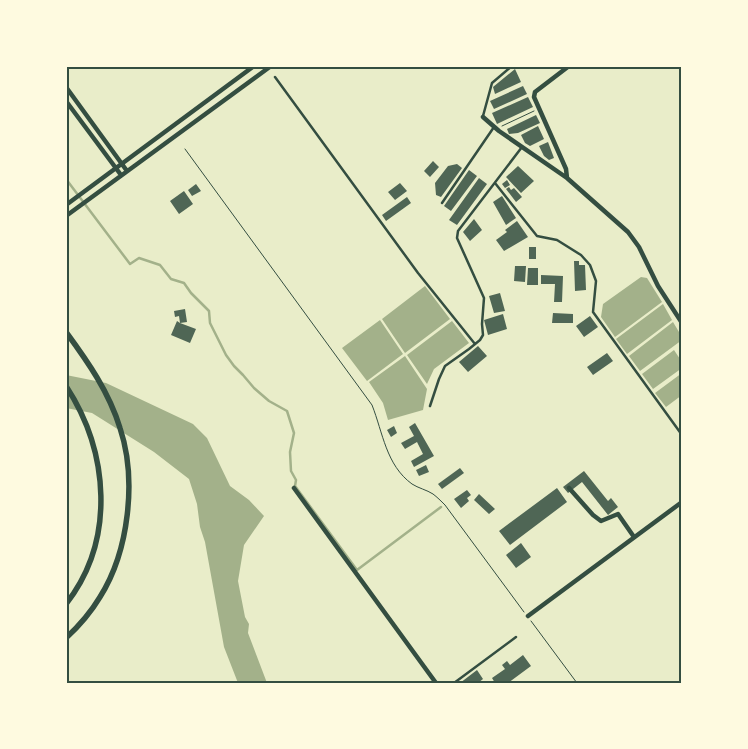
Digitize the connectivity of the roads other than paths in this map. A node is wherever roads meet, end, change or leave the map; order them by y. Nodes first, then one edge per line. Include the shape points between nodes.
1 (254, 66) edge
2 (271, 66) edge
3 (512, 66) edge
4 (569, 66) edge
5 (275, 77) dead end
6 (66, 88) edge
7 (66, 101) edge
8 (483, 117) joint
9 (494, 127) junction
10 (522, 147) junction
11 (122, 164) junction
12 (116, 168) junction
13 (127, 171) junction
14 (121, 175) junction
15 (567, 178) junction
16 (496, 183) junction
17 (442, 203) dead end
18 (66, 204) edge
19 (66, 216) edge
20 (682, 323) edge
21 (66, 332) edge
22 (475, 344) junction
23 (66, 386) edge
24 (430, 406) dead end
25 (682, 436) edge
26 (294, 488) dead end
27 (569, 488) dead end
28 (682, 502) edge
29 (634, 538) junction
30 (66, 604) edge
31 (528, 616) road end
32 (516, 637) dead end
33 (66, 638) edge
34 (436, 683) edge
35 (454, 683) edge

1 - 11 street
2 - 13 street
3 - 8 lane via 492,83
4 - 15 street via 535,92 534,97
5 - 22 lane via 418,273
6 - 11 street
7 - 12 street
8 - 9 street
9 - 10 street
9 - 17 lane
10 - 15 street
10 - 16 lane
11 - 12 street
11 - 13 street
12 - 14 street
12 - 18 street
13 - 14 street
14 - 19 street
15 - 20 street via 628,232
16 - 22 lane via 458,231 457,238 484,298 483,335
16 - 25 lane via 537,236 557,240 581,254 590,265 596,281 593,312
21 - 33 street via 108,397 127,458 129,492 128,518 112,572 89,614
22 - 24 lane via 445,366
23 - 30 street via 86,420 98,462 101,513 96,548
26 - 34 street
27 - 29 street via 601,521 618,514
28 - 29 street
29 - 31 street
32 - 35 lane

